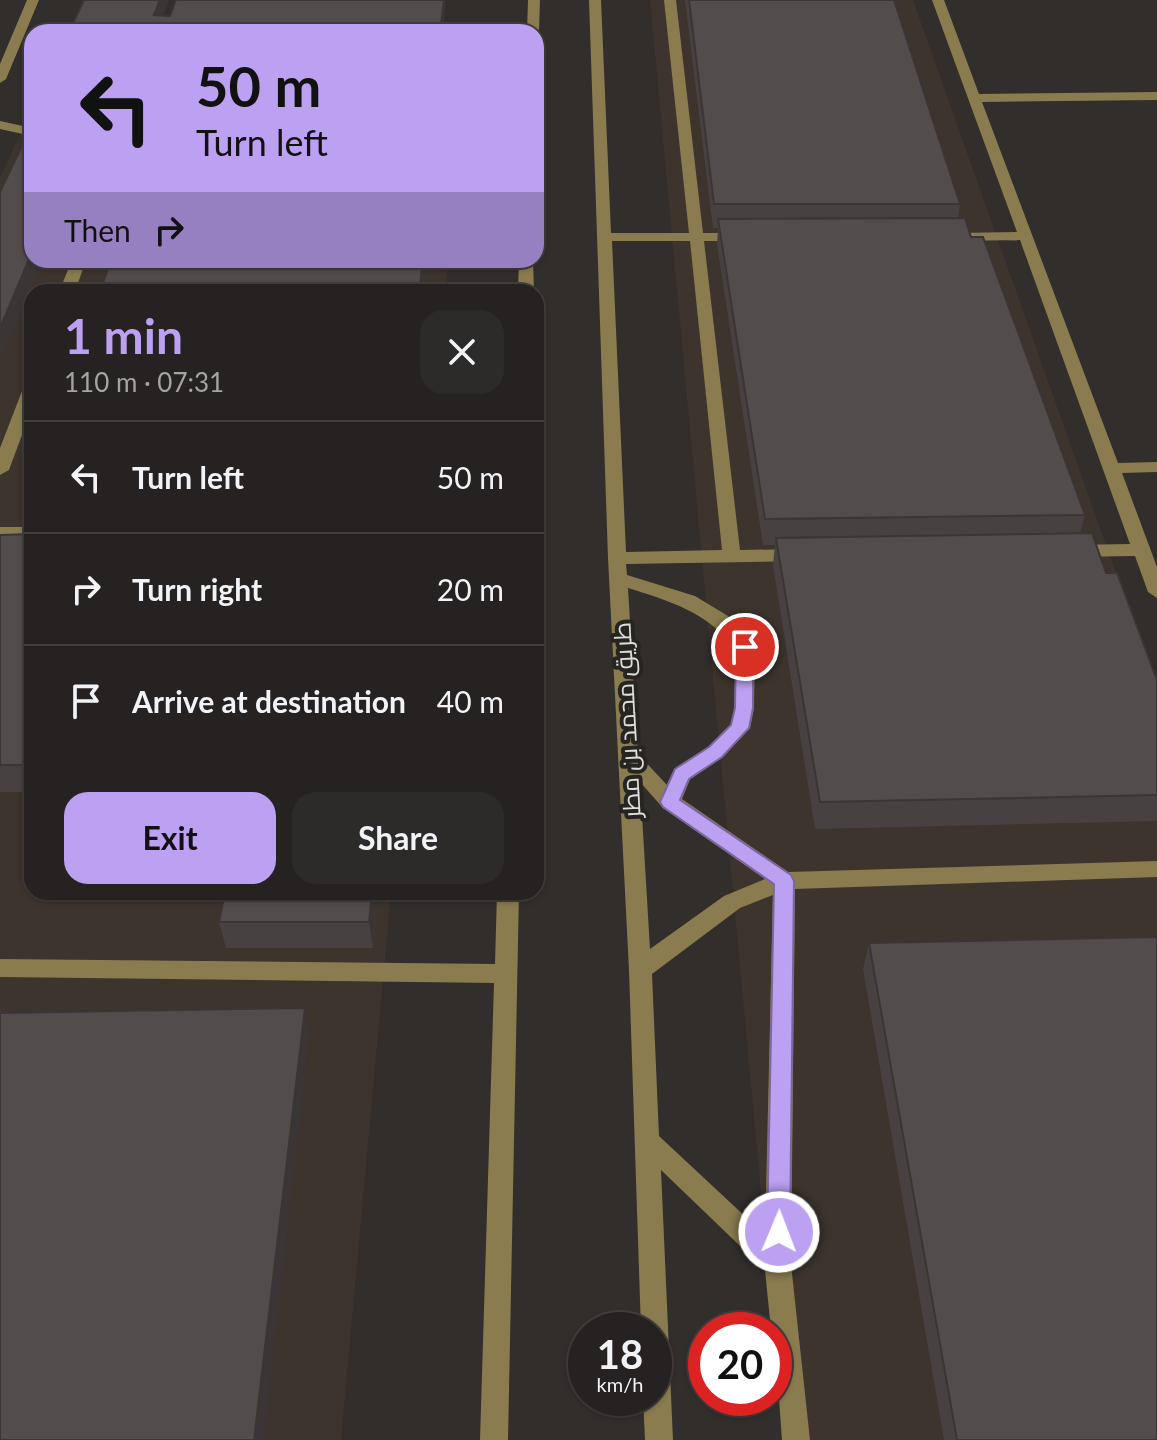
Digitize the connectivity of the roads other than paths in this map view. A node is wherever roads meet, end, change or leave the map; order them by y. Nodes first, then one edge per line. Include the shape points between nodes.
1 (33, 0) edge
2 (534, 0) edge
3 (595, 0) edge
4 (670, 0) edge
5 (938, 0) edge
6 (533, 24) edge
7 (0, 79) edge
8 (1157, 96) edge
9 (975, 98) junction
10 (0, 125) edge
11 (24, 130) edge
12 (1025, 236) junction
13 (606, 237) junction
14 (698, 237) junction
15 (762, 237) edge
16 (937, 237) edge
17 (24, 407) edge
18 (1157, 467) edge
19 (1111, 468) junction
20 (0, 470) edge
21 (0, 533) edge
22 (24, 533) edge
23 (1141, 550) junction
24 (1047, 551) edge
25 (826, 555) edge
26 (732, 557) junction
27 (617, 568) junction
28 (1157, 592) edge
29 (629, 757) junction
30 (670, 802) junction
31 (1157, 869) edge
32 (784, 881) junction
33 (508, 900) edge
34 (0, 968) edge
35 (640, 970) junction
36 (506, 974) junction
37 (647, 1141) junction
38 (778, 1264) junction
39 (494, 1440) edge
40 (659, 1440) edge
41 (796, 1440) edge

1 - 7 street
2 - 6 street
3 - 13 street, طريق محمد بن مطر
4 - 14 street
5 - 9 street
8 - 9 street
9 - 12 street
10 - 11 street
12 - 16 street
12 - 19 street
13 - 14 street
13 - 27 street, طريق محمد بن مطر
14 - 15 street
14 - 26 street
17 - 20 street
18 - 19 street
19 - 23 street
21 - 22 street
23 - 24 street
23 - 28 street
25 - 26 street
26 - 27 street
27 - 29 street, طريق محمد بن مطر
27 - 30 street via 688,600 726,624 745,647 740,728 682,774
29 - 30 street
29 - 35 street, طريق محمد بن مطر
30 - 32 street
31 - 32 street
32 - 35 street via 732,902
32 - 38 street
33 - 36 street
34 - 36 street
35 - 37 street, طريق محمد بن مطر
36 - 39 street
37 - 38 street
37 - 40 street, طريق محمد بن مطر
38 - 41 street

